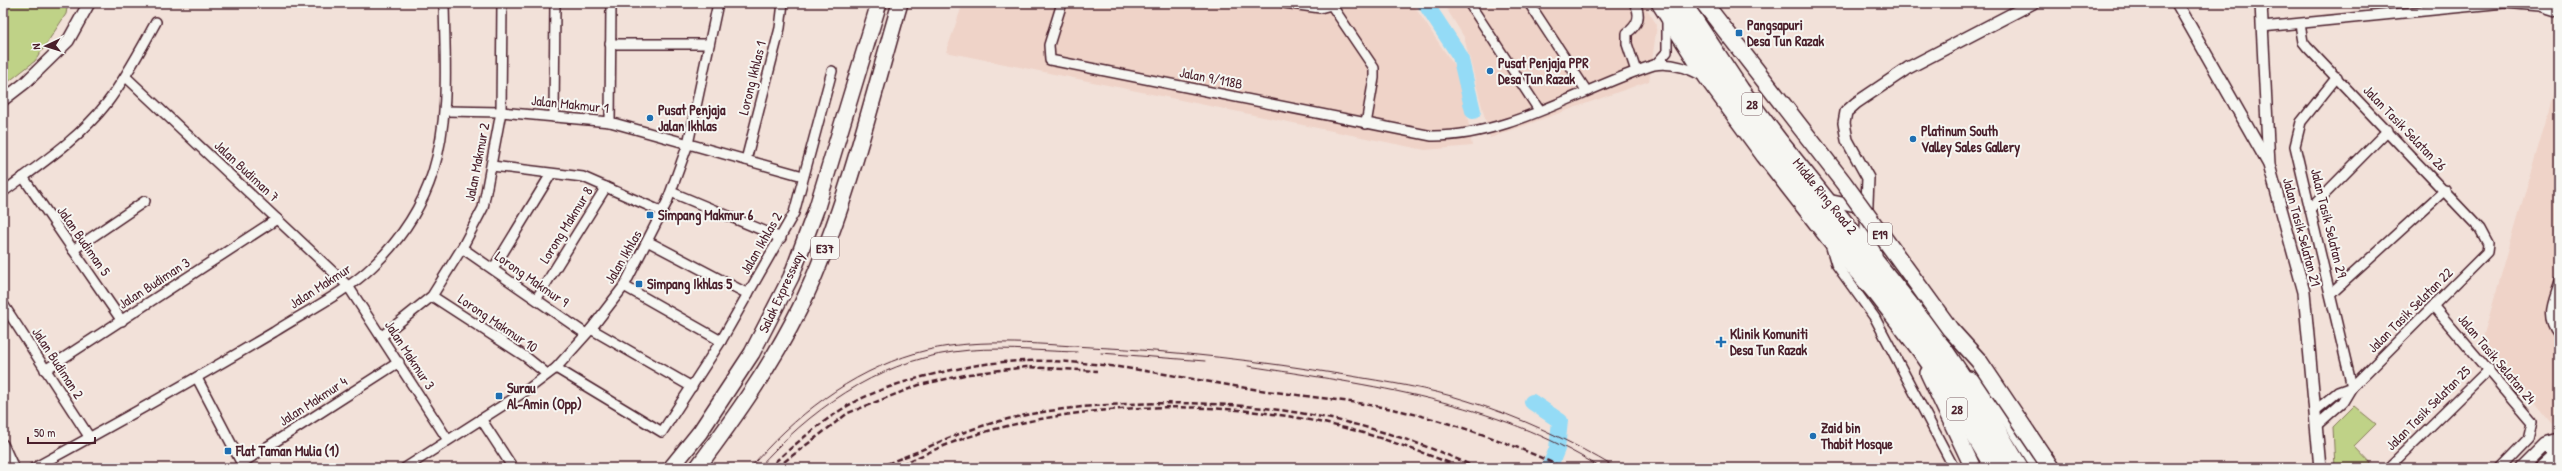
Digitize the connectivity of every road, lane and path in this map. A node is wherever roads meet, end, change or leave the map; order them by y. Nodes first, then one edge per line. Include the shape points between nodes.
1 (89, 3) edge
2 (444, 3) edge
3 (502, 3) edge
4 (555, 3) edge
5 (610, 3) edge
6 (718, 3) edge
7 (783, 3) edge
8 (879, 3) edge
9 (900, 3) edge
10 (1062, 3) edge
11 (1284, 3) edge
12 (1469, 3) edge
13 (1528, 3) edge
14 (1634, 3) edge
15 (1684, 3) edge
16 (1704, 3) edge
17 (2033, 3) edge
18 (2177, 3) edge
19 (2261, 3) edge
20 (2504, 3) edge
21 (1331, 4) edge
22 (1665, 7) edge
23 (2559, 12) edge
24 (156, 22) dead end
25 (2300, 24) junction
26 (2262, 27) junction
27 (610, 44) junction
28 (709, 44) junction
29 (1654, 65) junction
30 (832, 71) dead end
31 (1636, 71) junction
32 (126, 76) junction
33 (1706, 77) junction
34 (2337, 77) junction
35 (1586, 90) junction
36 (3, 100) edge
37 (1539, 110) junction
38 (446, 111) junction
39 (501, 112) junction
40 (554, 117) junction
41 (610, 122) junction
42 (1366, 124) junction
43 (2388, 130) junction
44 (688, 144) junction
45 (746, 160) junction
46 (2269, 165) junction
47 (492, 166) junction
48 (551, 174) junction
49 (803, 176) junction
50 (22, 177) junction
51 (606, 187) junction
52 (2445, 190) junction
53 (3, 192) edge
54 (671, 192) junction
55 (145, 200) dead end
56 (1828, 200) junction
57 (1866, 201) junction
58 (656, 208) dead end
59 (2311, 208) junction
60 (276, 219) junction
61 (781, 238) junction
62 (1828, 238) junction
63 (649, 242) junction
64 (462, 248) junction
65 (73, 250) junction
66 (2487, 252) joint
67 (1879, 262) junction
68 (494, 269) junction
69 (2559, 282) edge
70 (348, 286) junction
71 (624, 286) junction
72 (2332, 293) junction
73 (748, 294) junction
74 (432, 296) junction
75 (537, 298) junction
76 (3, 304) edge
77 (2434, 307) junction
78 (122, 321) junction
79 (588, 332) junction
80 (2559, 335) edge
81 (382, 336) junction
82 (721, 341) junction
83 (1920, 351) junction
84 (399, 362) junction
85 (556, 368) junction
86 (2489, 369) junction
87 (45, 370) junction
88 (547, 374) junction
89 (1962, 376) junction
90 (197, 378) junction
91 (692, 387) junction
92 (2352, 388) junction
93 (2316, 410) junction
94 (481, 419) junction
95 (2317, 425) junction
96 (90, 438) junction
97 (448, 440) junction
98 (2559, 441) edge
99 (3, 444) edge
100 (2545, 444) junction
101 (2557, 457) edge
102 (243, 466) edge
103 (409, 467) edge
104 (14, 468) edge
105 (34, 468) edge
106 (513, 468) edge
107 (670, 468) edge
108 (697, 468) edge
109 (1954, 468) edge
110 (1973, 468) edge
111 (1993, 468) edge
112 (2007, 468) edge
113 (2021, 468) edge
114 (2040, 468) edge
115 (2051, 468) edge
116 (2320, 468) edge
117 (2388, 468) edge
118 (2500, 468) edge
119 (2521, 468) edge
120 (2540, 468) edge

1 - 36 street via 68,41 25,83
2 - 38 street, Jalan Makmur
3 - 39 street, Jalan Makmur 2
4 - 40 street
5 - 27 street
6 - 28 street, Jalan Ikhlas
7 - 45 street, Lorong Ikhlas 1 via 780,28
8 - 107 highway, Salak Expressway / E37 via 817,207 791,277 752,352 700,432
9 - 108 highway, Salak Expressway / E37 via 838,213 800,308 759,381
10 - 42 street, Jalan 9/118B via 1049,45 1050,60
11 - 21 street via 1320,8
12 - 37 street
13 - 35 street
14 - 31 street via 1639,15 1638,22 1627,32 1626,44
15 - 56 highway, Middle Ring Road 2 / 28 via 1741,89
16 - 115 highway, E19, bridge via 1842,182 1950,328 1979,361
17 - 57 street via 1908,68 1856,102 1846,112 1844,123 1847,140 1868,178
18 - 46 street
19 - 26 street, Jalan Tasik Selatan 21
20 - 23 street via 2540,6
20 - 25 street
21 - 42 street via 1374,68
22 - 29 street via 1667,52
22 - 33 highway, Middle Ring Road 2 / 28
22 - 112 highway, E19 via 1825,215 1904,310 1950,373
24 - 32 street
25 - 26 street
25 - 34 street, Jalan Tasik Selatan 26 via 2303,42
26 - 46 street, Jalan Tasik Selatan 21
27 - 28 street
27 - 41 street
28 - 44 street, Jalan Ikhlas
29 - 31 street, Jalan 9/118B
29 - 33 street via 1664,63
30 - 49 street, Jalan Ikhlas 2
31 - 35 street, Jalan 9/118B
32 - 50 street via 106,104 75,137
32 - 60 street, Jalan Budiman 7
33 - 62 highway, Middle Ring Road 2 / 28
34 - 43 street, Jalan Tasik Selatan 26
34 - 59 street, Jalan Tasik Selatan 29 via 2301,122 2295,146
35 - 37 street, Jalan 9/118B
37 - 42 street, Jalan 9/118B via 1474,133 1446,136 1419,134
38 - 39 street, Jalan Makmur 1
38 - 70 street, Jalan Makmur via 433,172 418,208 396,243
39 - 40 street, Jalan Makmur 1
39 - 47 street, Jalan Makmur 2
40 - 41 street, Jalan Makmur 1
41 - 44 street, Jalan Makmur 1
43 - 52 street, Jalan Tasik Selatan 26
43 - 59 street
44 - 45 street, Jalan Makmur 1
44 - 54 street, Jalan Ikhlas
45 - 49 street, Jalan Makmur 1
46 - 93 street, Jalan Tasik Selatan 21 via 2304,292
47 - 48 street
47 - 64 street, Jalan Makmur 2 via 483,208
48 - 51 street via 583,177
48 - 68 street
49 - 61 street, Jalan Ikhlas 2 via 794,212
50 - 53 street
50 - 65 street, Jalan Budiman 5
51 - 58 street
51 - 75 street, Lorong Makmur 8
52 - 66 street, Jalan Tasik Selatan 26 via 2480,229 2488,244
52 - 72 street
54 - 61 street
54 - 63 street, Jalan Ikhlas
55 - 65 street
56 - 57 street via 1851,205
56 - 67 highway, Middle Ring Road 2 / 28
57 - 67 street via 1866,228
59 - 72 street, Jalan Tasik Selatan 29
60 - 70 street, Jalan Budiman 7
60 - 78 street, Jalan Budiman 3
61 - 73 street, Jalan Ikhlas 2
62 - 83 highway, Middle Ring Road 2 / 28
62 - 109 street via 1836,264 1875,318
63 - 71 street, Jalan Ikhlas
63 - 73 street
64 - 68 street, Lorong Makmur 9
64 - 74 street, Jalan Makmur 2
65 - 78 street, Jalan Budiman 5
66 - 77 street, Jalan Tasik Selatan 22
67 - 89 highway, Middle Ring Road 2 / 28 via 1933,332
68 - 75 street, Lorong Makmur 9
69 - 80 street via 2549,316 2550,324
70 - 81 street, Jalan Makmur 3
70 - 90 street, Jalan Makmur
71 - 79 street, Jalan Ikhlas
71 - 82 street
72 - 92 street, Jalan Tasik Selatan 29
73 - 82 street, Jalan Ikhlas 2
74 - 81 street, Jalan Makmur 2
74 - 88 street, Lorong Makmur 10 via 526,357
75 - 79 street, Lorong Makmur 9
76 - 87 street, Jalan Budiman 2
77 - 86 street, Jalan Tasik Selatan 24
77 - 92 street, Jalan Tasik Selatan 22
78 - 87 street, Jalan Budiman 3
79 - 85 street, Jalan Ikhlas
79 - 91 street, Lorong Makmur 9
81 - 84 street, Jalan Makmur 3
82 - 91 street, Jalan Ikhlas 2
83 - 110 highway via 1934,390
83 - 111 highway, Middle Ring Road 2 / 28 via 1943,384
84 - 97 street, Jalan Makmur 3
84 - 102 street, Jalan Makmur 4
85 - 88 street, Jalan Ikhlas
85 - 91 street, Jalan Ikhlas 2 via 662,432
86 - 117 street, Jalan Tasik Selatan 25
86 - 118 street, Jalan Tasik Selatan 24 via 2532,422 2528,439
87 - 96 street, Jalan Budiman 2
88 - 94 street, Jalan Ikhlas
89 - 113 highway, Middle Ring Road 2 / 28
89 - 114 highway via 1976,382 1989,394
90 - 96 street, Jalan Makmur
90 - 102 street
92 - 93 street, Jalan Tasik Selatan 22 via 2338,392
92 - 95 street, Jalan Tasik Selatan 22 via 2344,402
93 - 95 street, Jalan Tasik Selatan 21
94 - 97 street, Jalan Ikhlas
94 - 106 street
95 - 116 street, Jalan Tasik Selatan 21
96 - 105 street, Jalan Makmur
97 - 103 street, Jalan Ikhlas
98 - 100 street
98 - 101 street
99 - 104 street
100 - 101 street
100 - 119 street
101 - 120 street

